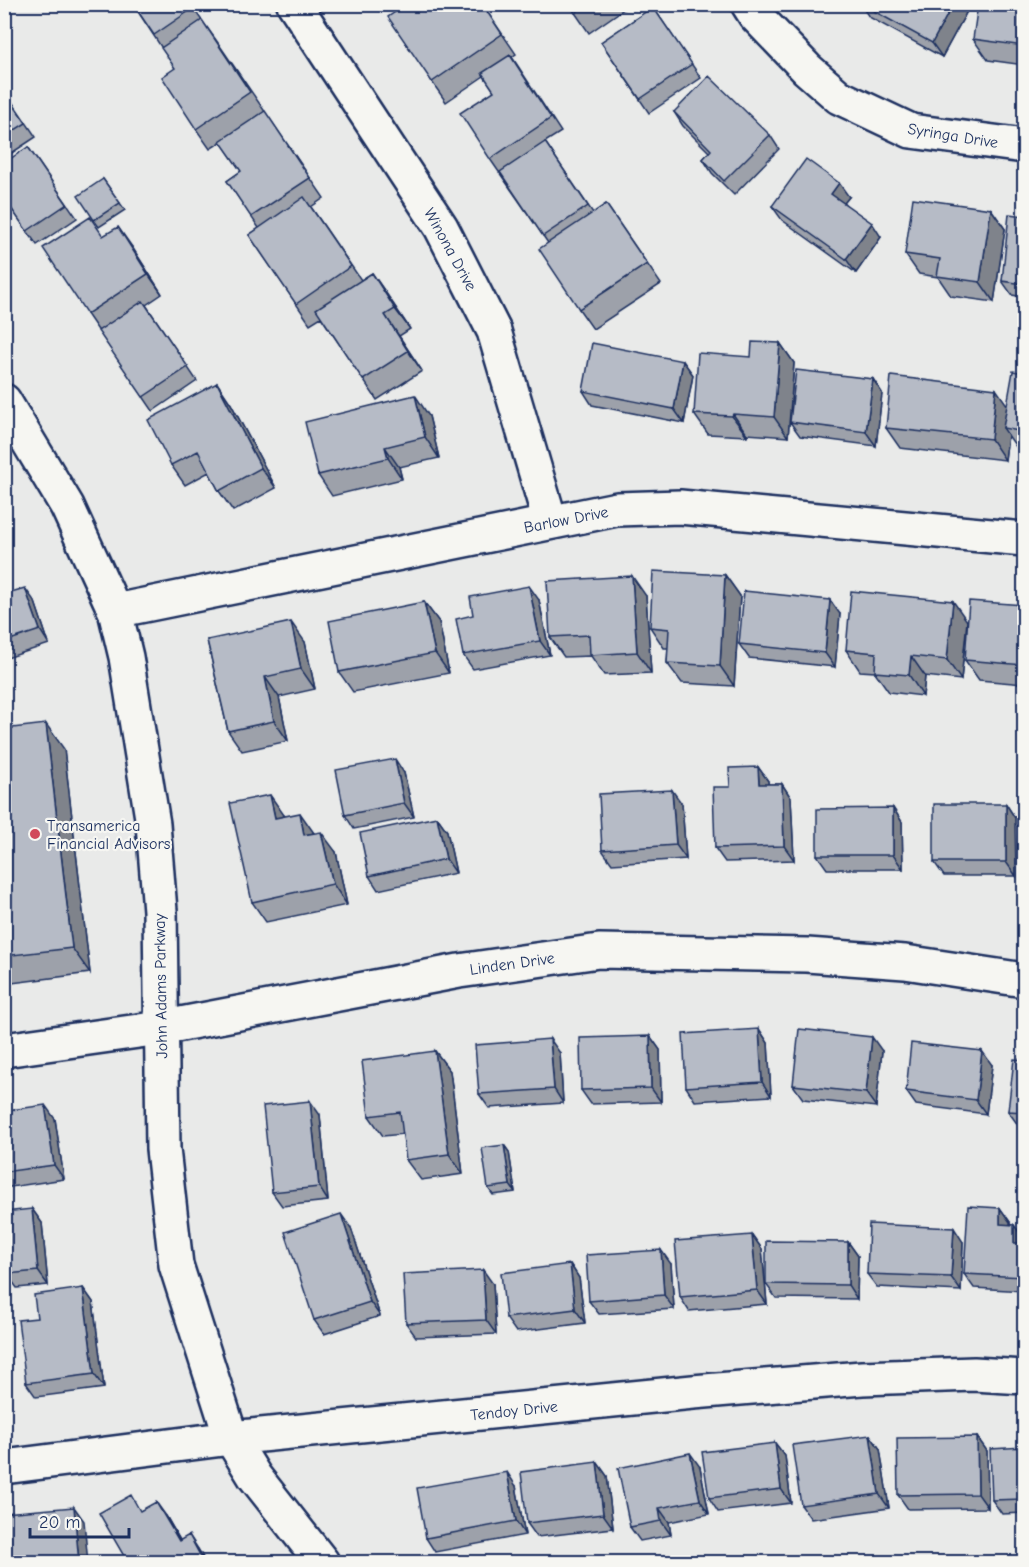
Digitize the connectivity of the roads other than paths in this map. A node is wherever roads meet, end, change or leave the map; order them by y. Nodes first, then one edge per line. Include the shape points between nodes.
1 (294, 4) edge
2 (748, 4) edge
3 (1024, 146) edge
4 (4, 401) edge
5 (550, 521) junction
6 (1024, 539) edge
7 (115, 611) junction
8 (1024, 980) edge
9 (160, 1028) junction
10 (4, 1050) edge
11 (1024, 1377) edge
12 (231, 1438) junction
13 (4, 1467) edge
14 (322, 1563) edge

1 - 5 street, Winona Drive via 441,226 494,331
2 - 3 street, Syringa Drive via 807,69 839,97 911,131
4 - 7 street, John Adams Parkway via 67,507
5 - 6 street, Barlow Drive via 617,509 680,507
5 - 7 street, Barlow Drive
7 - 9 street, John Adams Parkway via 153,824 160,911
8 - 9 street, Linden Drive via 904,962 807,955 599,951 459,971
9 - 10 street, Linden Drive
9 - 12 street, John Adams Parkway via 163,1149 176,1265
11 - 12 street, Tendoy Drive via 974,1374 862,1378
12 - 13 street, Tendoy Drive
12 - 14 street, John Adams Parkway via 255,1477

